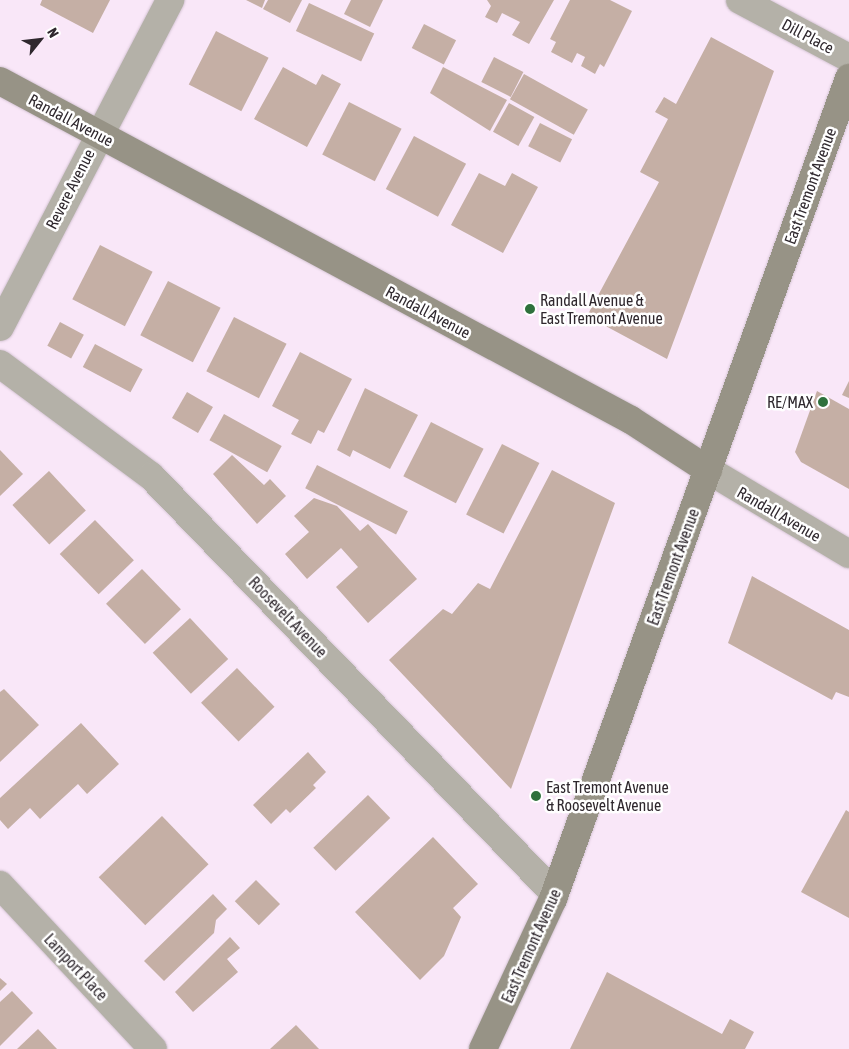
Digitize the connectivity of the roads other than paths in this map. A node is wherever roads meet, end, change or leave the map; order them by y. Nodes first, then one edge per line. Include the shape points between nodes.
1 (170, 0) edge
2 (740, 0) edge
3 (849, 58) edge
4 (849, 78) edge
5 (0, 81) edge
6 (98, 134) junction
7 (0, 327) edge
8 (0, 364) edge
9 (708, 470) junction
10 (849, 554) edge
11 (0, 885) edge
12 (555, 894) junction
13 (153, 1049) edge
14 (484, 1049) edge

1 - 6 street, Revere Avenue
2 - 3 street, Dill Place
4 - 9 main road, East Tremont Avenue
5 - 6 main road, Randall Avenue
6 - 7 street, Revere Avenue
6 - 9 main road, Randall Avenue via 631,420
8 - 12 street, Roosevelt Avenue via 151,476
9 - 10 street, Randall Avenue
9 - 12 main road, East Tremont Avenue
11 - 13 street, Lamport Place
12 - 14 main road, East Tremont Avenue

